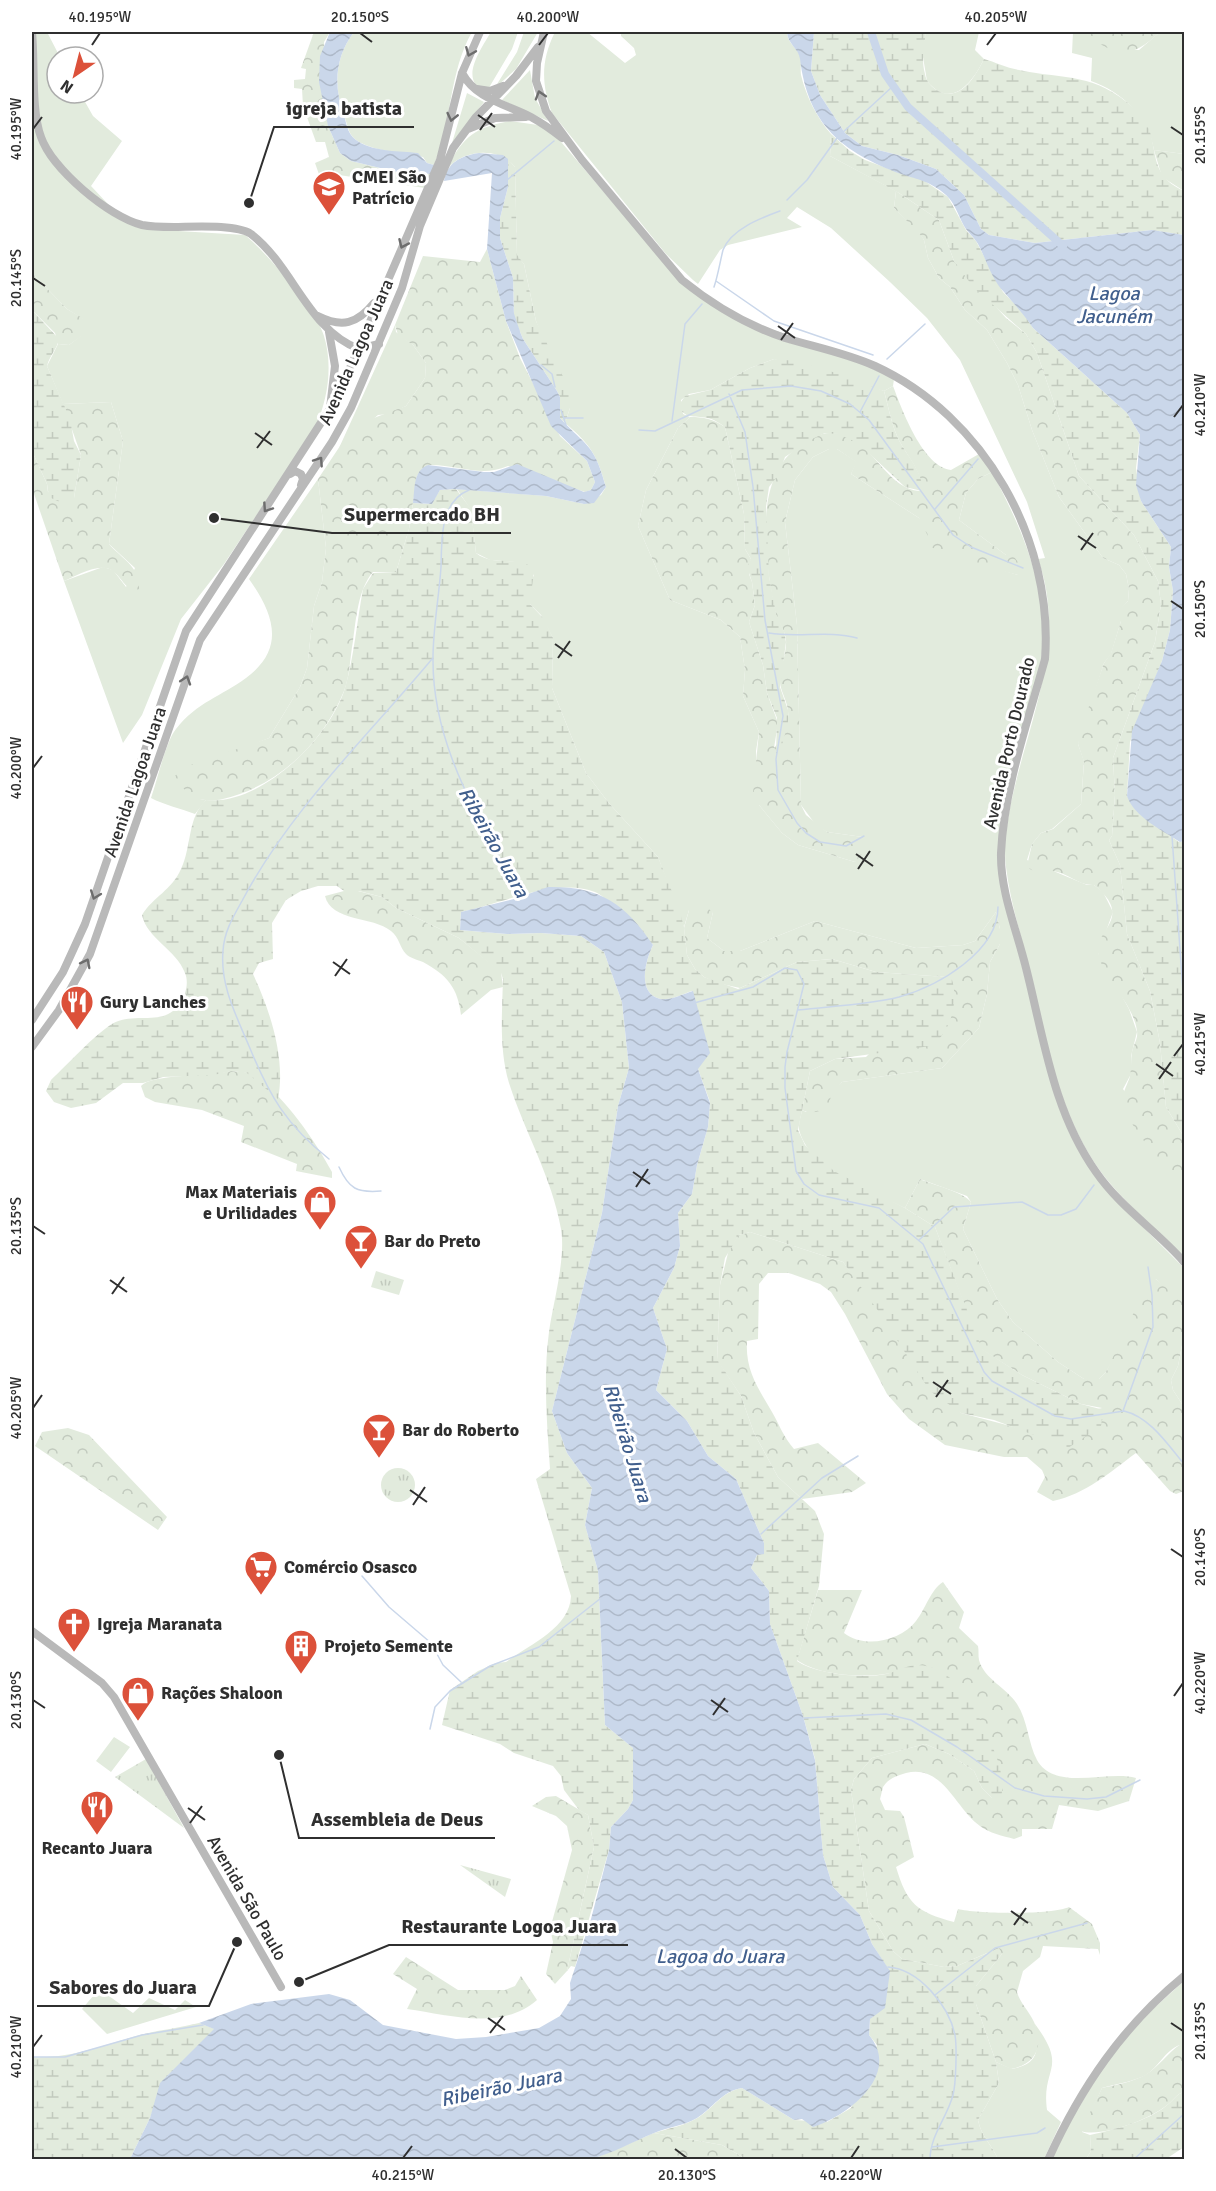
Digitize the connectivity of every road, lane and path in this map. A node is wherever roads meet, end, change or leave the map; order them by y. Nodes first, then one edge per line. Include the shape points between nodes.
1 (480, 32) edge
2 (32, 33) edge
3 (545, 34) edge
4 (462, 73) junction
5 (509, 83) junction
6 (472, 88) junction
7 (492, 99) junction
8 (533, 118) junction
9 (464, 131) junction
10 (568, 143) junction
11 (443, 161) junction
12 (433, 186) junction
13 (380, 295) junction
14 (318, 316) junction
15 (329, 332) junction
16 (379, 344) junction
17 (359, 349) junction
18 (329, 414) junction
19 (290, 474) junction
20 (290, 505) junction
21 (32, 1020) edge
22 (32, 1047) edge
23 (1185, 1262) edge
24 (32, 1631) edge
25 (1185, 1976) edge
26 (281, 1987) dead end
27 (1048, 2160) edge

1 -> 4 main road, Avenida Lagoa Juara
2 - 14 main road via 37,125 45,148 62,170 112,210 141,225 248,232 273,256
3 - 5 main road, Avenida Lagoa Juara
10 -> 3 main road via 540,98 537,63
4 - 6 main road
4 -> 11 main road, Avenida Lagoa Juara
5 - 6 main road via 490,91
5 - 7 main road, Avenida Lagoa Juara
6 - 7 main road
7 - 8 main road
7 - 9 main road, Avenida Lagoa Juara
8 - 9 main road via 495,118
8 - 10 main road
9 - 11 main road, Avenida Lagoa Juara
10 - 23 main road, Avenida Porto Dourado via 682,280 721,309 762,330 875,366 923,393 957,423 1000,479 1040,578 1046,645 1004,825 1001,864 1008,902 1051,1075 1080,1147 1107,1186
11 - 12 main road, Avenida Lagoa Juara
12 -> 13 main road, Avenida Lagoa Juara
12 - 16 main road, Avenida Lagoa Juara via 406,277
13 - 14 main road via 354,322 334,323
13 - 17 main road, Avenida Lagoa Juara
14 - 15 main road
15 - 17 main road
15 - 18 main road via 335,366
16 - 17 main road
20 -> 16 main road, Avenida Lagoa Juara via 343,423
17 - 18 main road, Avenida Lagoa Juara
18 - 19 main road, Avenida Lagoa Juara
19 - 20 main road via 298,471 303,479
19 -> 21 main road, Avenida Lagoa Juara via 186,631 85,924 63,972
22 -> 20 main road, Avenida Lagoa Juara via 59,1010 90,954 200,640
24 - 26 main road, Avenida São Paulo via 114,1696
25 - 27 main road via 1110,2050 1089,2080

